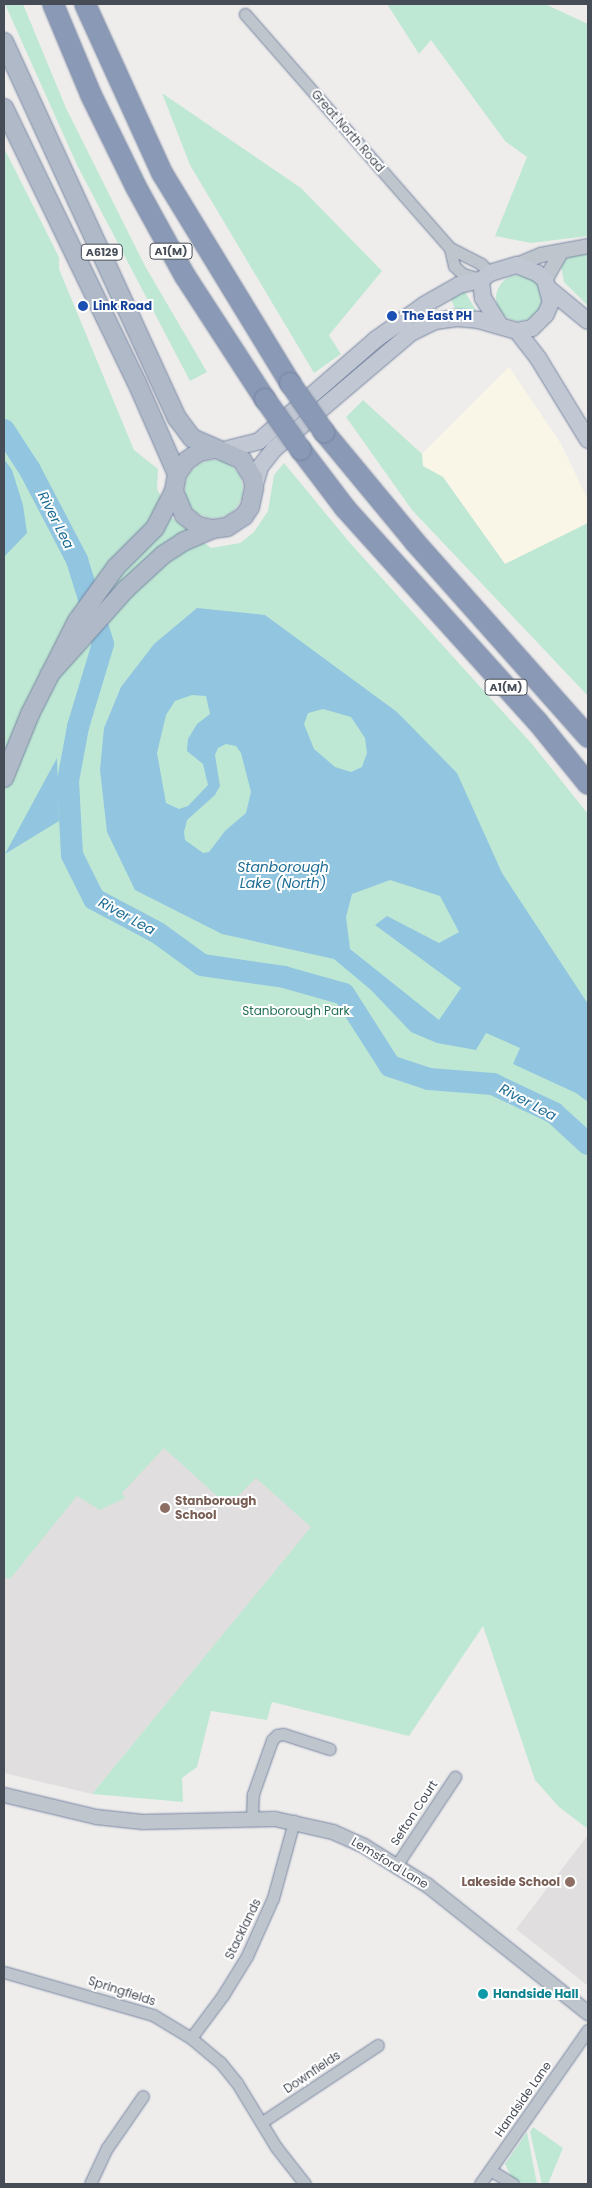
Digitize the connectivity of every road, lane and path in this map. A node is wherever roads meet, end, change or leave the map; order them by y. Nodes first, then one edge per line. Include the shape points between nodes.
1 (53, 4) edge
2 (85, 4) edge
3 (100, 4) edge
4 (245, 14) dead end
5 (4, 42) edge
6 (127, 100) junction
7 (4, 108) edge
8 (588, 246) edge
9 (450, 248) junction
10 (561, 252) junction
11 (517, 266) junction
12 (484, 278) junction
13 (547, 285) junction
14 (584, 318) edge
15 (542, 319) junction
16 (500, 325) junction
17 (518, 331) junction
18 (538, 358) junction
19 (588, 440) edge
20 (219, 450) junction
21 (176, 483) junction
22 (254, 488) junction
23 (213, 529) junction
24 (80, 628) junction
25 (588, 737) edge
26 (4, 778) edge
27 (588, 784) edge
28 (330, 1749) dead end
29 (455, 1776) dead end
30 (4, 1795) edge
31 (252, 1818) junction
32 (294, 1821) junction
33 (396, 1866) junction
34 (4, 1972) edge
35 (588, 2013) edge
36 (588, 2030) edge
37 (191, 2038) junction
38 (378, 2045) dead end
39 (143, 2096) dead end
40 (262, 2122) junction
41 (490, 2170) junction
42 (90, 2184) edge
43 (305, 2184) edge
44 (480, 2184) edge
45 (513, 2184) edge

1 - 27 highway, A1(M), bridge via 91,95 136,188 185,276 265,399 345,508 537,720
2 - 6 highway, A1(M)
3 - 6 highway, A1(M)
4 - 9 street, Great North Road
5 - 20 main road, A6129 via 177,418 192,438
6 - 25 highway, A1(M), bridge via 201,243 324,432 415,542
7 - 21 main road, A6129 via 137,383
8 - 10 street
9 - 12 street, Great North Road via 481,264
9 - 12 street, Great North Road via 452,262 463,274
10 - 11 street via 541,255
10 - 13 street
11 - 12 main road
11 - 13 main road via 537,273
12 - 16 main road via 483,298
12 - 20 main road via 459,285 401,320 341,367 259,441
13 - 14 main road
13 - 15 main road via 551,302
14 - 15 main road via 567,311
15 - 17 main road
15 - 18 main road
16 - 17 main road
16 - 22 main road via 448,319 412,332 274,449 260,467
17 - 18 main road
18 - 19 main road
20 - 21 main road via 199,452 186,461
20 - 22 main road via 234,454 248,468
21 - 23 main road via 184,515 198,526
21 - 24 main road via 155,528 116,567
22 - 23 main road via 252,503 244,516 227,527
23 - 24 main road via 163,555
24 - 26 main road via 49,675
28 - 31 street via 283,1734 272,1740 253,1794
29 - 33 street, Sefton Court
30 - 31 street, Lemsford Lane via 64,1811 143,1822
31 - 32 street, Lemsford Lane
32 - 33 street, Lemsford Lane via 347,1838
32 - 37 street, Stacklands via 273,1898 247,1956
33 - 35 street, Lemsford Lane via 493,1935
34 - 37 street, Springfields via 153,2015
36 - 41 street, Handside Lane
37 - 40 street, Springfields via 220,2062
38 - 40 street, Downfields
39 - 42 street via 107,2148
40 - 43 street, Springfields via 276,2148
41 - 44 street, Handside Lane
41 - 45 street

